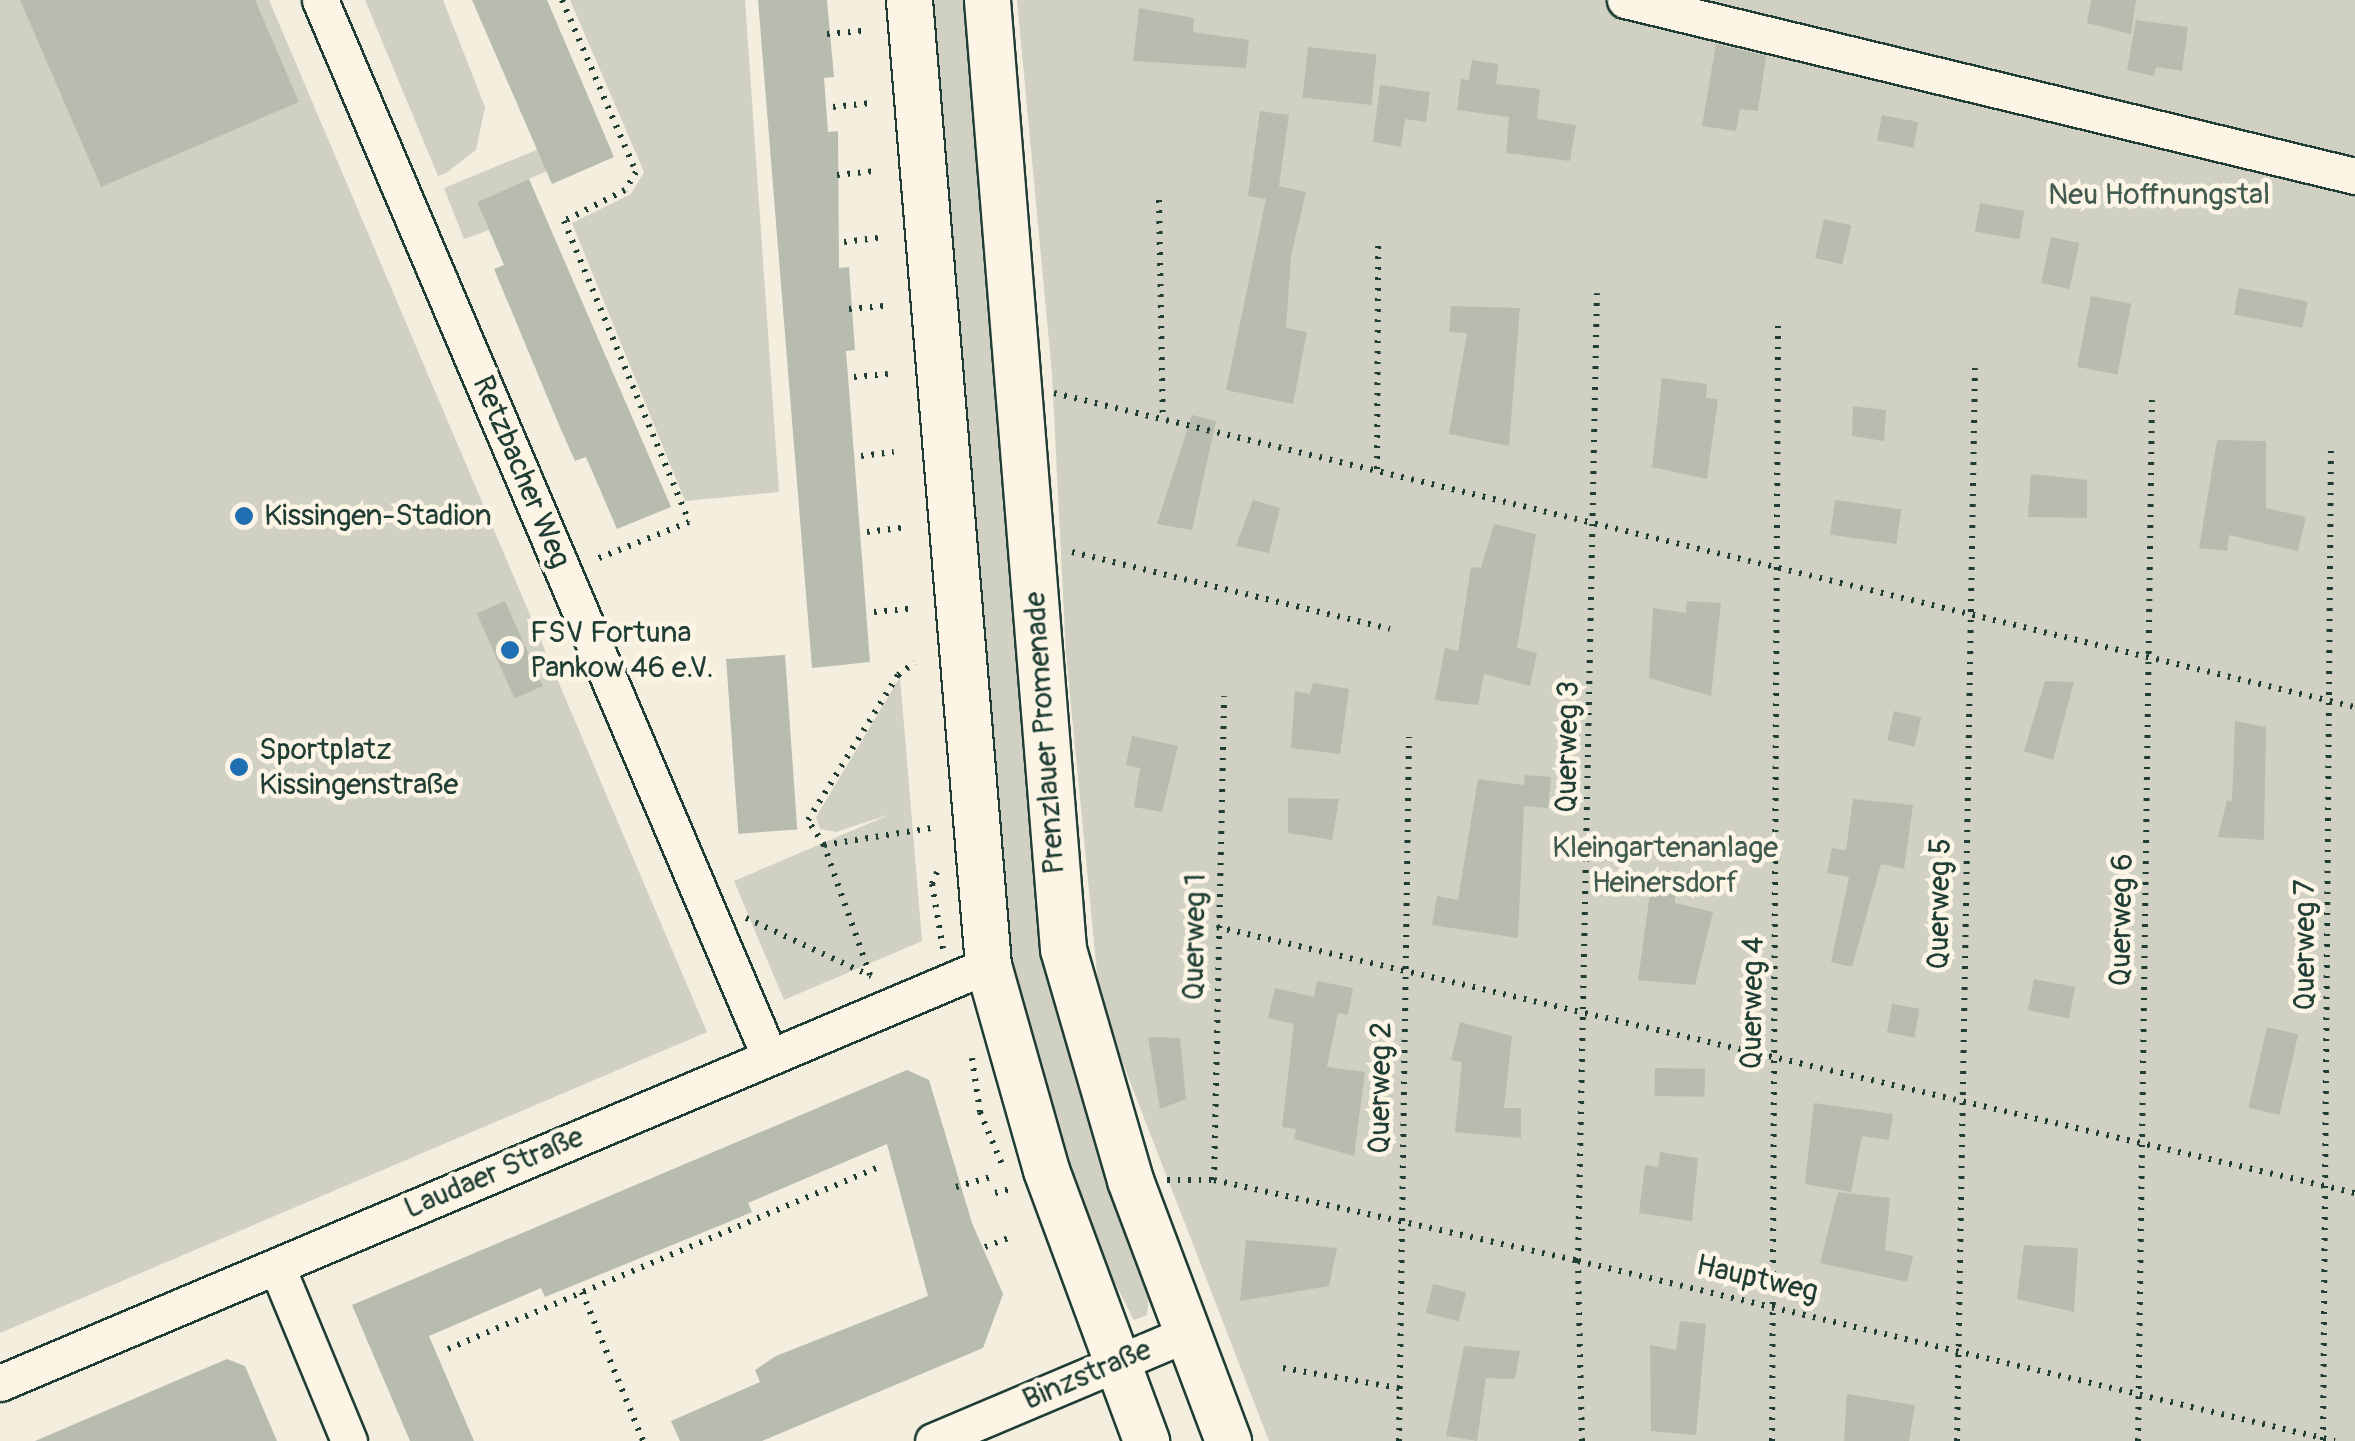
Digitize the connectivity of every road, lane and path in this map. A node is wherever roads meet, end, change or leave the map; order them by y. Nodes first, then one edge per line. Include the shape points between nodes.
1 (320, 0) edge
2 (562, 0) edge
3 (909, 0) edge
4 (987, 0) edge
5 (1625, 0) edge
6 (864, 30) dead end
7 (826, 34) dead end
8 (868, 103) dead end
9 (832, 107) dead end
10 (874, 171) dead end
11 (837, 175) dead end
12 (2355, 176) edge
13 (1159, 200) dead end
14 (879, 238) dead end
15 (1378, 240) dead end
16 (844, 242) dead end
17 (1597, 293) dead end
18 (884, 306) dead end
19 (850, 309) dead end
20 (1778, 325) dead end
21 (1974, 368) dead end
22 (888, 374) dead end
23 (854, 376) dead end
24 (1047, 398) junction
25 (2152, 400) dead end
26 (1163, 420) junction
27 (2330, 448) dead end
28 (894, 452) dead end
29 (861, 456) dead end
30 (1377, 470) junction
31 (1594, 522) junction
32 (902, 528) dead end
33 (867, 532) dead end
34 (1070, 534) dead end
35 (588, 562) dead end
36 (1780, 570) junction
37 (910, 608) dead end
38 (874, 612) dead end
39 (1968, 613) junction
40 (1390, 630) dead end
41 (2148, 657) junction
42 (915, 662) dead end
43 (1224, 696) dead end
44 (2329, 701) junction
45 (2355, 707) edge
46 (1410, 737) dead end
47 (931, 828) dead end
48 (824, 846) junction
49 (937, 872) dead end
50 (736, 914) dead end
51 (1217, 927) junction
52 (944, 952) dead end
53 (988, 966) junction
54 (1406, 970) junction
55 (1588, 1012) junction
56 (770, 1055) junction
57 (1775, 1056) junction
58 (1959, 1102) junction
59 (2142, 1145) junction
60 (878, 1168) dead end
61 (990, 1177) dead end
62 (1166, 1180) dead end
63 (1214, 1180) junction
64 (2327, 1186) junction
65 (956, 1187) dead end
66 (2355, 1193) edge
67 (1400, 1221) junction
68 (1011, 1237) dead end
69 (985, 1247) dead end
70 (1578, 1260) junction
71 (277, 1267) junction
72 (582, 1292) junction
73 (1773, 1306) junction
74 (1186, 1334) junction
75 (448, 1349) dead end
76 (1958, 1350) junction
77 (1116, 1362) junction
78 (1283, 1368) dead end
79 (0, 1383) edge
80 (1400, 1388) junction
81 (2138, 1393) junction
82 (2324, 1440) edge
83 (349, 1441) edge
84 (643, 1441) edge
85 (933, 1441) edge
86 (1146, 1441) edge
87 (1228, 1441) edge
88 (1399, 1441) edge
89 (1582, 1441) edge
90 (1772, 1441) edge
91 (1957, 1441) edge
92 (2138, 1441) edge
93 (2336, 1441) edge

1 - 56 street, Retzbacher Weg
2 - 35 path via 636,172 626,190 564,221 689,522
3 - 53 main road
4 - 24 main road, Prenzlauer Promenade
5 - 12 street
6 - 7 path
8 - 9 path
10 - 11 path
13 - 26 path
14 - 16 path
15 - 30 path
17 - 31 path, Querweg 3
18 - 19 path
20 - 36 path, Querweg 4
21 - 39 path, Querweg 5
22 - 23 path
24 - 26 path
24 - 74 main road, Prenzlauer Promenade via 1063,949 1103,1097
25 - 41 path, Querweg 6
26 - 30 path
27 - 44 path, Querweg 7
28 - 29 path
30 - 31 path
31 - 36 path
31 - 55 path, Querweg 3
32 - 33 path
34 - 40 path via 1072,554
36 - 39 path
36 - 57 path, Querweg 4
37 - 38 path
39 - 41 path
39 - 58 path, Querweg 5
41 - 44 path
41 - 59 path, Querweg 6
42 - 48 path via 898,675 808,820
43 - 51 path, Querweg 1
44 - 45 path
44 - 64 path, Querweg 7
46 - 54 path, Querweg 2
47 - 48 path
48 - 50 path via 872,978
49 - 52 path via 932,884
51 - 54 path
51 - 63 path, Querweg 1
53 - 56 street, Laudaer Straße
53 - 77 main road via 1046,1170
54 - 55 path
54 - 67 path, Querweg 2
55 - 57 path
55 - 70 path, Querweg 3
56 - 71 street, Laudaer Straße
57 - 58 path
57 - 73 path, Querweg 4
58 - 59 path
58 - 76 path, Querweg 5
59 - 64 path
59 - 81 path, Querweg 6
60 - 72 path
61 - 65 path
62 - 63 path, Hauptweg
63 - 67 path, Hauptweg
64 - 66 path
64 - 82 path, Querweg 7
67 - 70 path, Hauptweg
67 - 80 path, Querweg 2
68 - 69 path
70 - 73 path, Hauptweg
70 - 89 path, Querweg 3
71 - 79 street, Laudaer Straße
71 - 83 street
72 - 75 path
72 - 84 path
73 - 76 path, Hauptweg
73 - 90 path, Querweg 4
74 - 77 street, Binzstraße
74 - 87 main road, Prenzlauer Promenade
76 - 81 path, Hauptweg
76 - 91 path, Querweg 5
77 - 85 street, Binzstraße
77 - 86 main road
78 - 80 path
80 - 88 path, Querweg 2
81 - 82 path, Hauptweg
81 - 92 path, Querweg 6
82 - 93 path, Hauptweg

